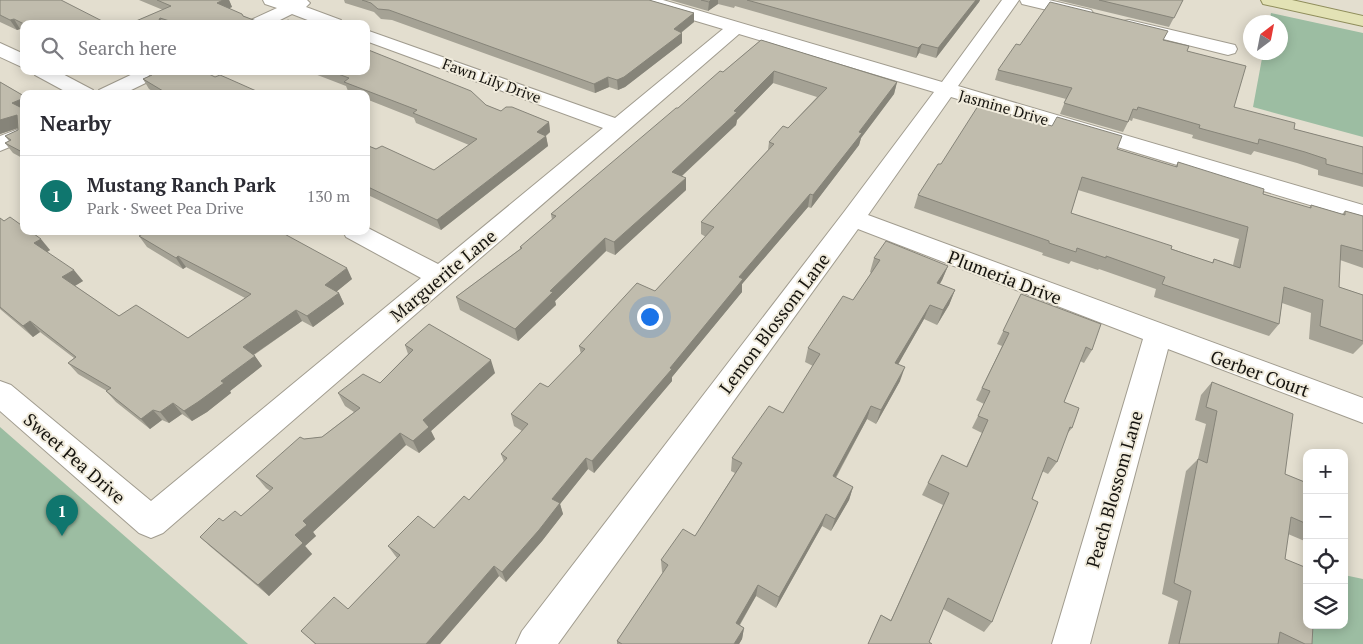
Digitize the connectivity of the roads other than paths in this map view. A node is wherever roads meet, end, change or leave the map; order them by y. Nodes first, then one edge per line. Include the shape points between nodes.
1 (271, 0) edge
2 (307, 0) edge
3 (645, 0) edge
4 (1011, 0) edge
5 (1028, 0) edge
6 (1269, 0) edge
7 (1328, 0) edge
8 (291, 8) junction
9 (1363, 8) edge
10 (266, 20) edge
11 (324, 20) edge
12 (1363, 21) edge
13 (736, 27) junction
14 (370, 36) edge
15 (1228, 49) dead end
16 (0, 50) edge
17 (20, 60) edge
18 (50, 75) edge
19 (146, 75) edge
20 (945, 89) junction
21 (78, 90) edge
22 (114, 90) edge
23 (618, 126) junction
24 (20, 135) edge
25 (0, 144) edge
26 (1363, 213) edge
27 (852, 218) junction
28 (362, 235) edge
29 (440, 277) junction
30 (1158, 335) junction
31 (0, 393) edge
32 (1363, 411) edge
33 (151, 522) joint
34 (535, 644) edge
35 (1071, 644) edge

1 - 8 street
2 - 8 street
3 - 13 street, Jasmine Drive
4 - 20 street, Lemon Blossom Lane
5 - 15 street
6 - 12 main road
7 - 9 main road
8 - 10 street
8 - 11 street
13 - 20 street, Jasmine Drive
13 - 23 street, Marguerite Lane
14 - 23 street, Fawn Lily Drive
16 - 17 street
18 - 21 street
19 - 22 street
20 - 26 street, Jasmine Drive
20 - 27 street, Lemon Blossom Lane
23 - 29 street, Marguerite Lane
24 - 25 street
27 - 30 street, Plumeria Drive
27 - 34 street, Lemon Blossom Lane
28 - 29 street
29 - 33 street, Marguerite Lane
30 - 32 street, Gerber Court
30 - 35 street, Peach Blossom Lane
31 - 33 street, Sweet Pea Drive

